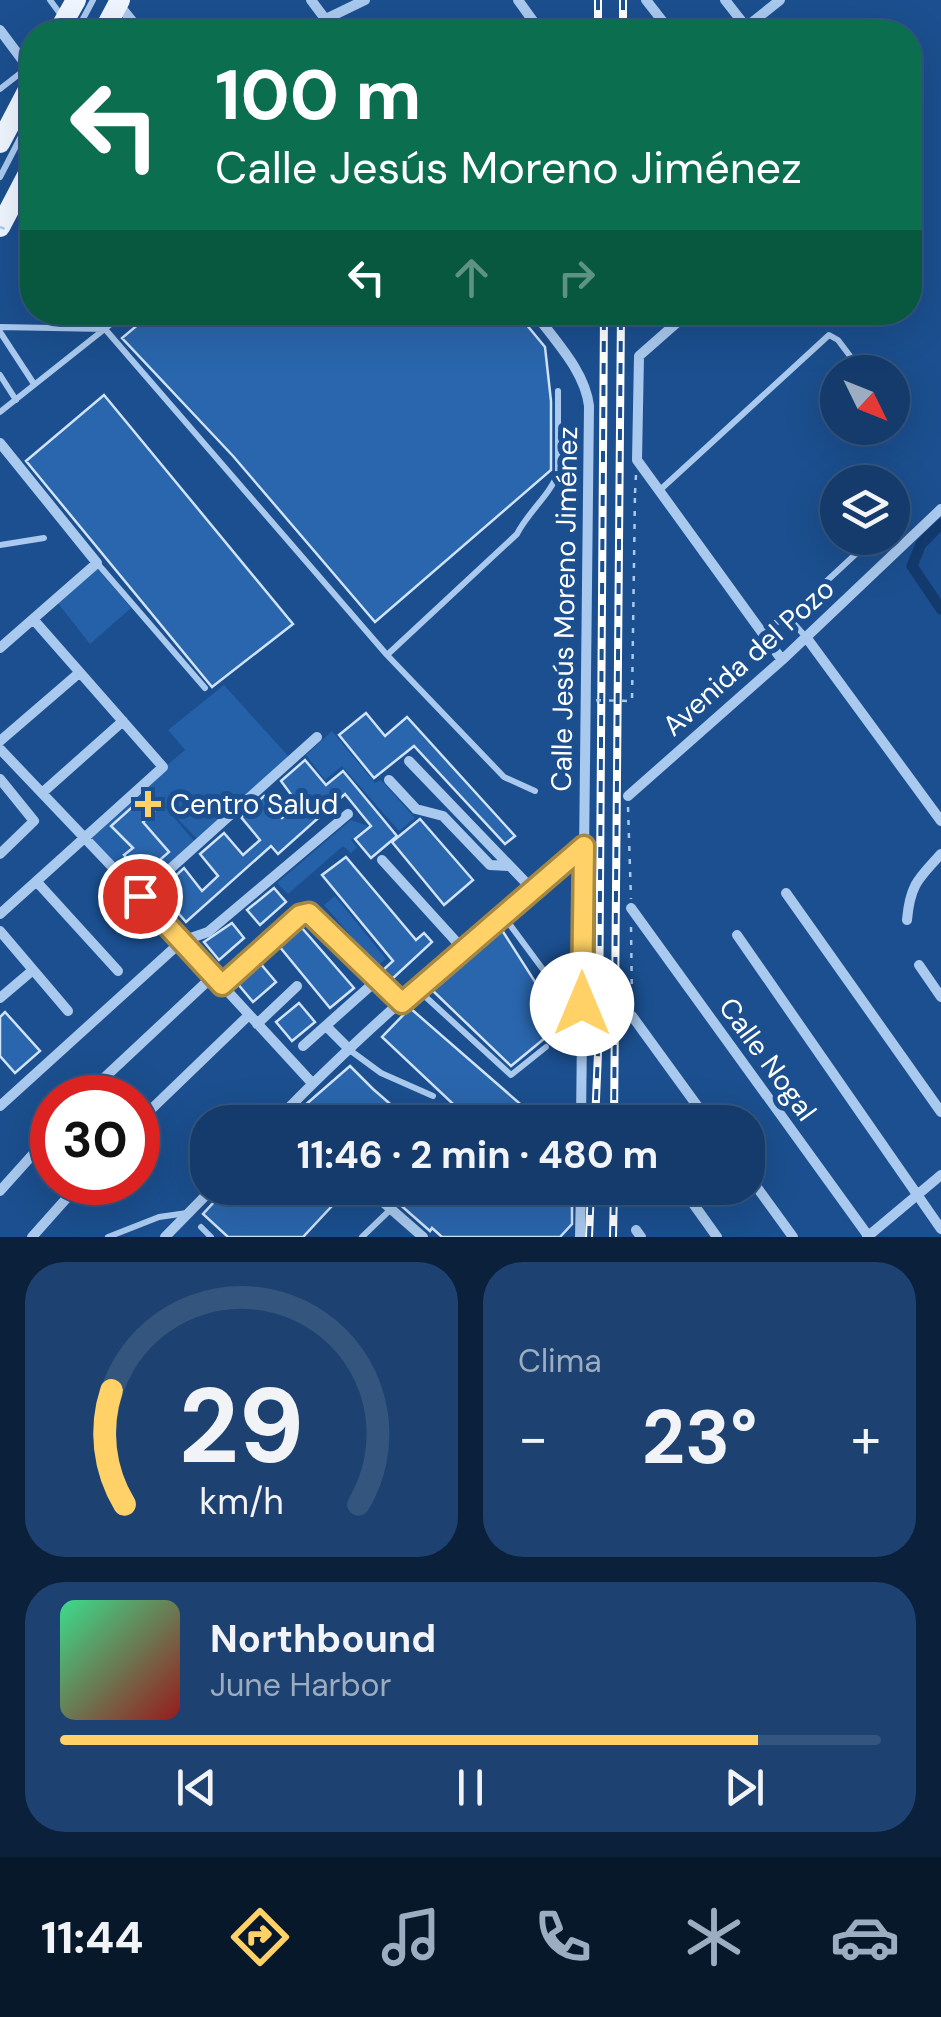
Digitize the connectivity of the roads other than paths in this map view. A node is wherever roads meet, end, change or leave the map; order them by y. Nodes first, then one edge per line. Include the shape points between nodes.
1 (93, 0) edge
2 (311, 0) edge
3 (365, 0) edge
4 (646, 0) edge
5 (780, 0) edge
6 (76, 20) edge
7 (326, 20) joint
8 (662, 20) edge
9 (756, 20) edge
10 (0, 30) edge
11 (20, 58) edge
12 (20, 98) edge
13 (20, 138) edge
14 (0, 143) edge
15 (20, 175) edge
16 (0, 176) edge
17 (20, 191) edge
18 (0, 214) edge
19 (2, 228) edge
20 (110, 325) edge
21 (543, 325) edge
22 (674, 325) edge
23 (0, 329) edge
24 (105, 329) junction
25 (849, 355) edge
26 (0, 376) edge
27 (34, 384) junction
28 (558, 391) dead end
29 (16, 400) junction
30 (0, 412) edge
31 (0, 443) edge
32 (659, 491) junction
33 (941, 509) edge
34 (44, 538) dead end
35 (0, 544) edge
36 (855, 555) edge
37 (96, 564) junction
38 (788, 617) junction
39 (33, 619) junction
40 (760, 630) junction
41 (806, 637) junction
42 (0, 648) edge
43 (387, 656) junction
44 (782, 660) junction
45 (80, 673) junction
46 (205, 688) dead end
47 (123, 721) junction
48 (317, 737) dead end
49 (0, 741) edge
50 (0, 750) edge
51 (409, 761) dead end
52 (0, 779) edge
53 (389, 780) dead end
54 (535, 791) dead end
55 (42, 793) junction
56 (628, 796) dead end
57 (348, 814) dead end
58 (941, 821) edge
59 (85, 838) junction
60 (584, 846) junction
61 (0, 854) edge
62 (941, 854) edge
63 (382, 860) dead end
64 (508, 866) junction
65 (37, 882) junction
66 (532, 889) junction
67 (786, 893) dead end
68 (140, 896) junction
69 (631, 908) dead end
70 (0, 914) edge
71 (502, 914) junction
72 (907, 920) dead end
73 (0, 931) edge
74 (736, 935) dead end
75 (182, 941) junction
76 (462, 948) junction
77 (918, 965) dead end
78 (33, 970) junction
79 (118, 970) dead end
80 (217, 980) junction
81 (377, 980) junction
82 (550, 980) dead end
83 (297, 986) dead end
84 (416, 990) junction
85 (941, 996) edge
86 (0, 998) edge
87 (402, 1003) junction
88 (68, 1011) dead end
89 (632, 1016) dead end
90 (253, 1019) junction
91 (326, 1026) junction
92 (302, 1046) dead end
93 (546, 1047) dead end
94 (350, 1050) junction
95 (112, 1075) edge
96 (312, 1083) junction
97 (432, 1096) dead end
98 (160, 1102) edge
99 (291, 1105) edge
100 (581, 1105) edge
101 (697, 1105) edge
102 (0, 1106) edge
103 (941, 1112) edge
104 (30, 1157) edge
105 (941, 1175) edge
106 (0, 1190) edge
107 (917, 1197) junction
108 (765, 1198) edge
109 (61, 1205) edge
110 (196, 1205) edge
111 (385, 1205) edge
112 (581, 1205) edge
113 (694, 1205) edge
114 (391, 1210) junction
115 (188, 1213) junction
116 (201, 1227) dead end
117 (941, 1229) edge
118 (32, 1237) edge
119 (108, 1237) edge
120 (165, 1237) edge
121 (211, 1237) edge
122 (362, 1237) edge
123 (423, 1237) edge
124 (580, 1237) edge
125 (717, 1237) edge
126 (793, 1237) edge
127 (868, 1237) edge

1 - 6 lane
2 - 7 street
3 - 7 street
4 - 8 street
5 - 9 street
10 - 11 street
12 - 14 main road
13 - 16 lane
15 - 18 lane
17 - 19 main road
20 - 24 lane
21 - 60 street, Calle Jesús Moreno Jiménez via 587,390
22 - 32 street via 639,356 637,460
23 - 24 lane
23 - 27 lane
24 - 27 lane
24 - 43 lane
25 - 32 lane via 830,336
26 - 29 lane
27 - 29 lane
28 - 43 lane via 555,483 517,534
29 - 30 lane
31 - 37 street
32 - 40 street
33 - 41 street, Avenida del Pozo
34 - 35 lane
36 - 38 lane
37 - 39 street
37 - 46 lane
38 - 40 lane
38 - 41 lane
39 - 42 street
39 - 45 street
40 - 44 street
41 - 44 street, Avenida del Pozo
41 - 58 street
43 - 54 lane via 504,778
44 - 56 street, Avenida del Pozo
45 - 47 street
45 - 49 street
47 - 55 street
47 - 59 street via 163,768
48 - 68 street
50 - 55 street
51 - 64 street
52 - 61 street via 34,821
53 - 64 street via 416,809 444,816 490,865
55 - 59 street
57 - 75 street via 208,932
59 - 65 street
59 - 68 street
60 - 66 street
60 - 100 street, Calle Jesús Moreno Jiménez
62 - 72 street via 915,882
63 - 76 street
64 - 66 street
65 - 70 street
65 - 79 street
66 - 71 street
67 - 103 street
68 - 75 street
69 - 127 street, Calle Nogal
71 - 76 street
71 - 82 lane
73 - 78 street
74 - 107 street
75 - 80 street
75 - 102 street
76 - 84 street
77 - 85 street
78 - 86 street
78 - 88 street
80 - 81 street via 309,913
80 - 90 street
80 - 95 street
81 - 87 street
81 - 91 street
83 - 90 street
84 - 87 street
84 - 93 lane via 512,1076
87 - 94 street
89 - 101 street
90 - 96 street
90 - 98 street
91 - 92 street
91 - 94 street
94 - 96 street
94 - 97 lane
96 - 99 street
104 - 106 street
105 - 107 street
107 - 117 street
107 - 127 street
108 - 126 street
109 - 118 street
110 - 115 street
111 - 114 street
112 - 124 street
113 - 125 street
114 - 122 lane
114 - 123 street
115 - 119 lane
115 - 120 street
116 - 121 lane

